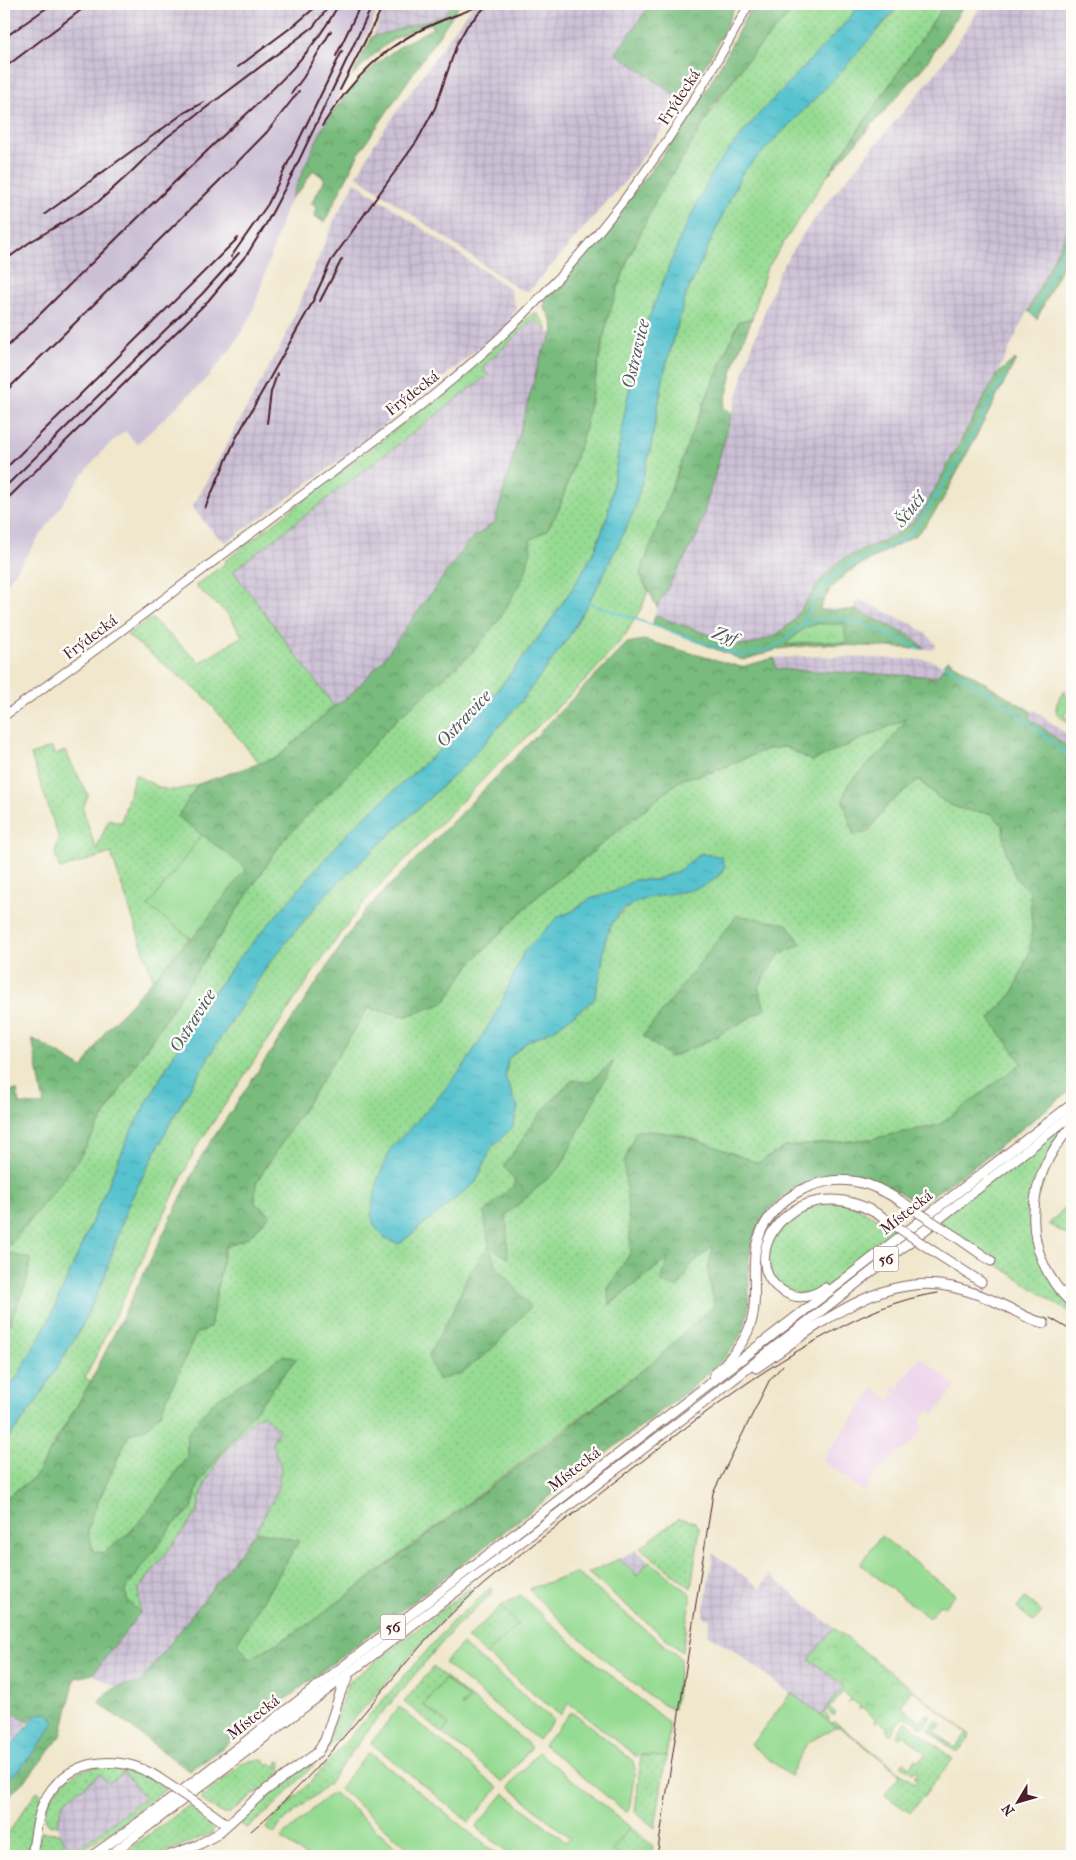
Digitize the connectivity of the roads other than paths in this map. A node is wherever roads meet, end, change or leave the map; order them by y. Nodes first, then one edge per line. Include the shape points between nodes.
1 (749, 4) edge
2 (4, 716) edge
3 (1072, 1104) edge
4 (1072, 1115) edge
5 (1072, 1126) edge
6 (886, 1247) junction
7 (991, 1261) dead end
8 (981, 1282) dead end
9 (1072, 1304) edge
10 (1044, 1323) dead end
11 (693, 1396) junction
12 (702, 1404) junction
13 (356, 1669) junction
14 (226, 1824) junction
15 (32, 1856) edge
16 (92, 1856) edge
17 (109, 1856) edge
18 (168, 1856) edge

1 - 2 main road, Frýdecká via 688,111 623,204 534,304 432,396
3 - 6 highway, Místecká / 56
4 - 12 highway, Místecká / 56
5 - 9 highway via 1043,1169 1033,1209 1035,1235 1044,1262
6 - 8 highway, 56, bridge via 822,1290 807,1296 792,1296 779,1289 766,1270 766,1248 774,1230 803,1204 826,1199 861,1206 881,1216
6 - 11 highway, Místecká / 56
7 - 11 highway, 56, bridge via 899,1200 868,1184 841,1180 811,1185 783,1203 770,1216 758,1242 754,1261 755,1301 747,1333 732,1355
10 - 12 highway, 56 via 952,1287 918,1286 892,1290 841,1311
11 - 16 highway, Místecká / 56 via 166,1803
12 - 13 highway, Místecká / 56
13 - 14 highway via 341,1690 322,1747
13 - 17 highway, Místecká / 56
14 - 15 highway, bridge via 137,1766 116,1762 93,1763 72,1772 57,1784 44,1802
14 - 18 highway via 212,1838

